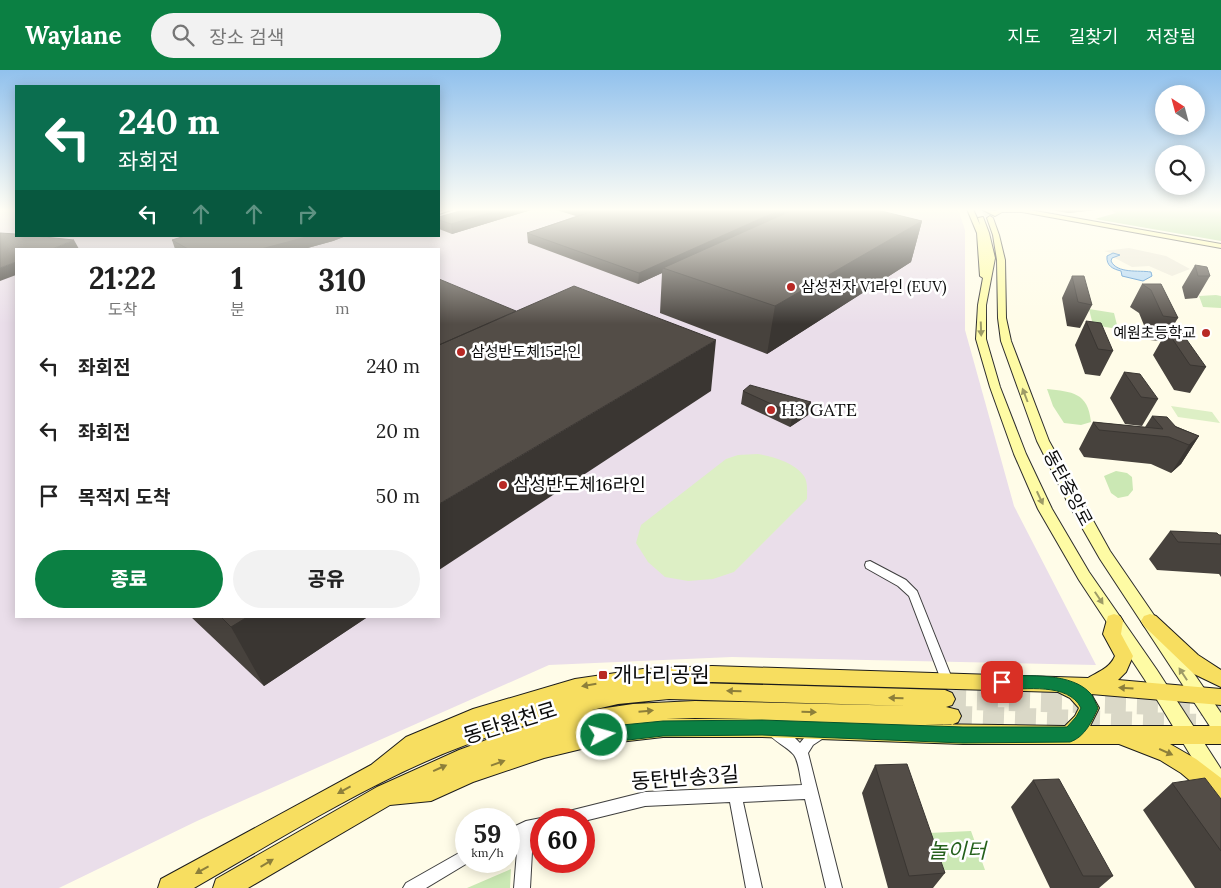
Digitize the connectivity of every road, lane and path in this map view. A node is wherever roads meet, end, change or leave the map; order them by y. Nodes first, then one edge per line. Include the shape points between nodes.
1 (981, 247) edge
2 (988, 247) edge
3 (998, 247) edge
4 (1007, 247) edge
5 (985, 281) junction
6 (1001, 284) junction
7 (870, 565) dead end
8 (1114, 621) junction
9 (1150, 621) junction
10 (1221, 679) edge
11 (1057, 684) junction
12 (1091, 686) junction
13 (1161, 691) junction
14 (1197, 694) junction
15 (1221, 697) edge
16 (948, 699) junction
17 (762, 728) junction
18 (1221, 728) edge
19 (828, 730) junction
20 (1102, 733) junction
21 (1070, 734) junction
22 (1188, 734) junction
23 (1221, 735) edge
24 (801, 753) junction
25 (1221, 787) edge
26 (810, 792) junction
27 (1221, 792) edge
28 (385, 795) junction
29 (735, 795) junction
30 (595, 811) edge
31 (530, 827) edge
32 (526, 828) junction
33 (520, 831) edge
34 (455, 862) edge
35 (170, 888) edge
36 (225, 888) edge
37 (411, 888) edge
38 (522, 888) edge
39 (754, 888) edge
40 (834, 888) edge

1 - 5 street
2 - 5 street via 990,258
3 - 6 street, 동탄중앙로
4 - 6 street via 1010,264
5 -> 8 street, 동탄중앙로 via 981,339 1006,419 1045,509
9 -> 6 street, 동탄중앙로 via 1105,556 1043,440 1006,341
7 - 16 street via 902,583 913,594
8 - 12 main road via 1112,634 1124,656 1122,665
8 - 13 street, 동탄중앙로
9 - 10 main road via 1194,662
14 -> 9 street, 동탄중앙로
11 - 12 main road
11 - 16 main road
11 - 21 main road via 1074,690 1090,708
13 -> 12 main road
13 - 14 main road
13 - 22 street, 동탄중앙로
14 - 15 main road
14 - 18 street, 동탄중앙로
28 -> 16 main road, 동탄원천로 via 486,749 544,730 612,715 664,710
16 -> 35 main road, 동탄원천로 via 669,691 618,696 534,714 486,728 378,772
17 - 19 main road
17 - 24 street via 778,734
28 -> 17 main road via 431,790 507,759 588,738 663,728
19 - 21 main road via 963,735
19 - 24 street via 812,736
20 - 21 main road
20 - 22 main road
20 -> 27 main road via 1168,752 1183,760
22 - 23 main road
22 - 25 street, 동탄중앙로
24 - 26 street
26 - 29 street, 동탄반송3길
26 - 40 street
36 -> 28 main road, 동탄원천로
29 - 30 street, 동탄반송3길 via 645,799
29 - 39 street
31 - 32 street
32 - 33 street
32 - 38 street
34 - 37 street

